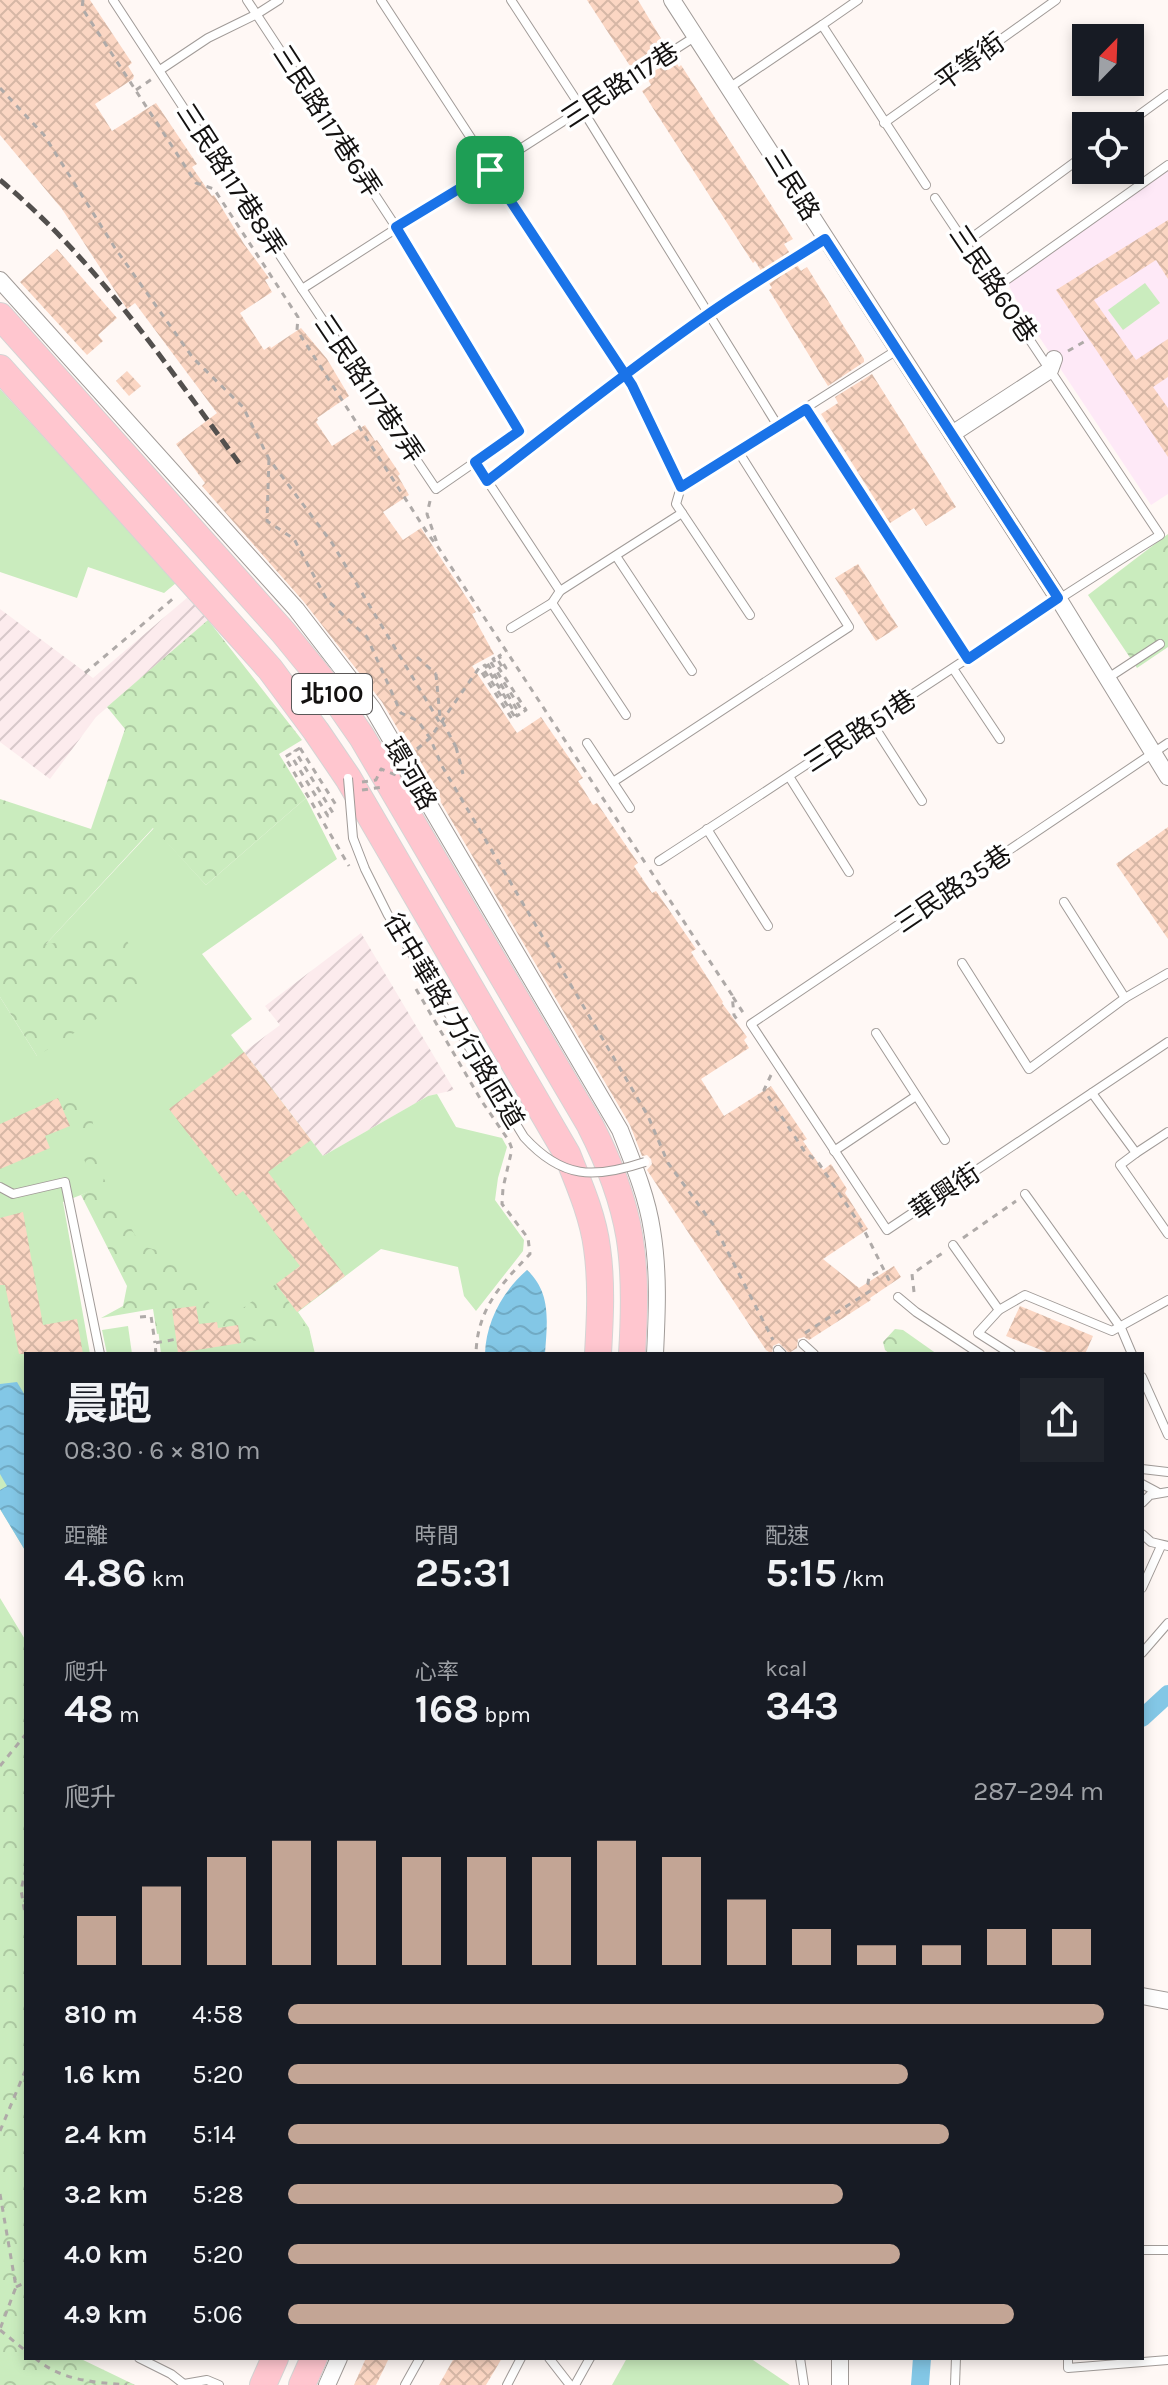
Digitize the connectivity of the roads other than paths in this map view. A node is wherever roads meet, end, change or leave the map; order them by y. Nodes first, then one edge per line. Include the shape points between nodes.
1 (113, 0) edge
2 (247, 0) edge
3 (279, 0) edge
4 (381, 0) edge
5 (511, 0) edge
6 (672, 0) edge
7 (858, 0) edge
8 (1056, 0) edge
9 (257, 14) junction
10 (822, 25) junction
11 (696, 36) junction
12 (160, 70) junction
13 (729, 88) junction
14 (1168, 94) edge
15 (582, 109) junction
16 (1143, 112) edge
17 (884, 123) junction
18 (1072, 164) edge
19 (1168, 165) edge
20 (490, 170) junction
21 (926, 185) dead end
22 (935, 198) dead end
23 (396, 227) junction
24 (974, 236) dead end
25 (0, 280) edge
26 (995, 288) junction
27 (302, 289) junction
28 (0, 316) edge
29 (897, 350) junction
30 (1052, 364) junction
31 (0, 368) edge
32 (806, 409) junction
33 (778, 426) junction
34 (952, 434) junction
35 (738, 451) junction
36 (475, 462) junction
37 (681, 487) junction
38 (682, 513) junction
39 (616, 556) junction
40 (560, 591) junction
41 (1058, 598) junction
42 (552, 603) junction
43 (750, 615) dead end
44 (511, 628) dead end
45 (1160, 644) dead end
46 (968, 659) junction
47 (954, 670) junction
48 (692, 671) dead end
49 (1108, 678) junction
50 (626, 715) dead end
51 (872, 723) junction
52 (1000, 739) dead end
53 (587, 743) dead end
54 (1161, 748) edge
55 (1168, 777) edge
56 (348, 778) junction
57 (790, 778) junction
58 (613, 782) junction
59 (922, 801) dead end
60 (630, 808) dead end
61 (707, 829) junction
62 (659, 861) dead end
63 (849, 872) dead end
64 (1064, 902) dead end
65 (768, 926) dead end
66 (962, 963) dead end
67 (1168, 973) edge
68 (1125, 998) junction
69 (746, 1026) joint
70 (876, 1033) dead end
71 (1168, 1042) edge
72 (1092, 1093) junction
73 (916, 1096) junction
74 (1168, 1132) edge
75 (945, 1140) dead end
76 (834, 1151) junction
77 (1136, 1153) junction
78 (645, 1162) dead end
79 (0, 1187) edge
80 (1025, 1194) road end
81 (1168, 1234) edge
82 (953, 1245) road end
83 (898, 1297) road end
84 (1168, 1300) edge
85 (999, 1310) junction
86 (1121, 1328) junction
87 (803, 1344) dead end
88 (100, 1352) edge
89 (598, 1352) edge
90 (632, 1352) edge
91 (655, 1352) edge
92 (812, 1352) edge
93 (977, 1352) edge
94 (1008, 1352) edge
95 (1131, 1352) edge
96 (1144, 1381) edge
97 (1168, 1435) edge
98 (1144, 1469) edge
99 (1168, 1472) edge
100 (1144, 1485) edge
101 (1157, 1492) junction
102 (1168, 1492) edge
103 (1144, 1502) edge
104 (1146, 1542) edge
105 (1164, 1546) edge
106 (1144, 1584) edge
107 (1168, 1623) edge
108 (1144, 1651) edge
109 (1144, 1996) edge
110 (1168, 2001) edge
111 (1144, 2250) edge
112 (1168, 2250) edge
113 (143, 2360) edge
114 (274, 2360) edge
115 (313, 2360) edge
116 (338, 2360) edge
117 (419, 2360) edge
118 (520, 2360) edge
119 (550, 2360) edge
120 (588, 2360) edge
121 (800, 2360) edge
122 (840, 2360) edge
123 (956, 2360) edge
124 (1068, 2360) edge
125 (1168, 2360) edge
126 (567, 2383) edge
127 (184, 2384) edge
128 (219, 2385) edge
129 (263, 2385) edge
130 (302, 2385) edge
131 (327, 2385) edge
132 (405, 2385) edge
133 (507, 2385) edge
134 (804, 2385) edge
135 (840, 2385) edge
136 (955, 2385) edge

1 - 12 lane, 三民路117巷8弄
2 - 9 lane, 三民路117巷6弄
3 - 9 lane
4 - 20 lane
5 - 15 lane
6 - 11 street, 三民路
7 - 10 lane
8 - 17 lane, 平等街
9 - 12 lane
9 - 23 lane, 三民路117巷6弄
10 - 13 lane
10 - 17 lane
11 - 13 street, 三民路
11 - 15 lane, 三民路117巷
12 - 27 lane, 三民路117巷8弄
13 - 29 street, 三民路
14 - 16 lane
15 - 20 lane, 三民路117巷
15 - 33 lane
17 - 21 lane
18 - 24 lane
19 - 26 lane
20 - 23 lane, 三民路117巷
20 - 37 lane via 632,385
22 - 26 lane, 三民路60巷
23 - 27 lane, 三民路117巷
23 - 36 lane, 三民路117巷6弄 via 519,431
25 - 91 street, 環河路 via 296,609 373,709 620,1130 652,1230 658,1289
26 - 30 lane, 三民路60巷
27 - 36 lane, 三民路117巷7弄 via 436,489
28 - 90 highway, 環河路 / 北100 via 283,632 362,737 611,1167 634,1262
29 - 32 lane
29 - 34 street, 三民路
30 - 34 street
30 - 41 lane, 三民路60巷 via 1160,535
31 - 56 highway, 北100 via 270,669
32 - 33 lane
32 - 46 lane
33 - 35 lane
34 - 41 street, 三民路
35 - 37 lane
35 - 58 lane via 849,627
36 - 40 lane
37 - 38 lane via 676,504
38 - 39 lane
38 - 43 lane
39 - 40 lane
39 - 48 lane
40 - 42 lane
41 - 46 lane, 三民路51巷
41 - 49 street, 三民路
42 - 44 lane
42 - 50 lane
45 - 49 lane
46 - 47 lane, 三民路51巷
47 - 51 lane, 三民路51巷
47 - 52 lane
49 - 54 street, 三民路
51 - 57 lane, 三民路51巷
51 - 59 lane
53 - 58 lane
54 - 55 street, 三民路
54 - 69 lane, 三民路35巷
56 - 78 lane, 往中華路/力行路匝道, bridge via 353,838 365,869 524,1137 548,1159 580,1172 615,1172
56 - 89 highway, 北100 via 567,1154 597,1246
57 - 61 lane, 三民路51巷
57 - 63 lane
58 - 60 lane
61 - 62 lane, 三民路51巷
61 - 65 lane
64 - 68 lane
66 - 68 lane via 1029,1069
67 - 68 lane
69 - 76 lane, 華興街
70 - 73 lane
71 - 72 lane, 華興街
72 - 76 lane, 華興街 via 887,1230
72 - 77 lane
73 - 75 lane
73 - 76 lane
74 - 77 lane
77 - 81 lane via 1120,1165
79 - 88 lane via 13,1194 65,1182
80 - 86 lane
82 - 85 lane
83 - 93 lane
84 - 86 lane
85 - 86 lane via 1025,1295 1112,1331
85 - 94 lane via 978,1333
86 - 95 lane
87 - 92 lane
96 - 97 lane
98 - 99 lane
100 - 101 lane
101 - 102 lane
101 - 103 lane
104 - 105 lane
105 - 106 lane
107 - 108 lane
109 - 110 street
111 - 112 lane
113 - 127 lane
114 - 129 highway
115 - 130 highway
116 - 131 street
117 - 132 lane
118 - 133 lane
119 - 126 lane
120 - 126 lane
121 - 134 lane
122 - 135 street
123 - 136 lane
124 - 125 lane via 1068,2368
127 - 128 lane via 207,2380

